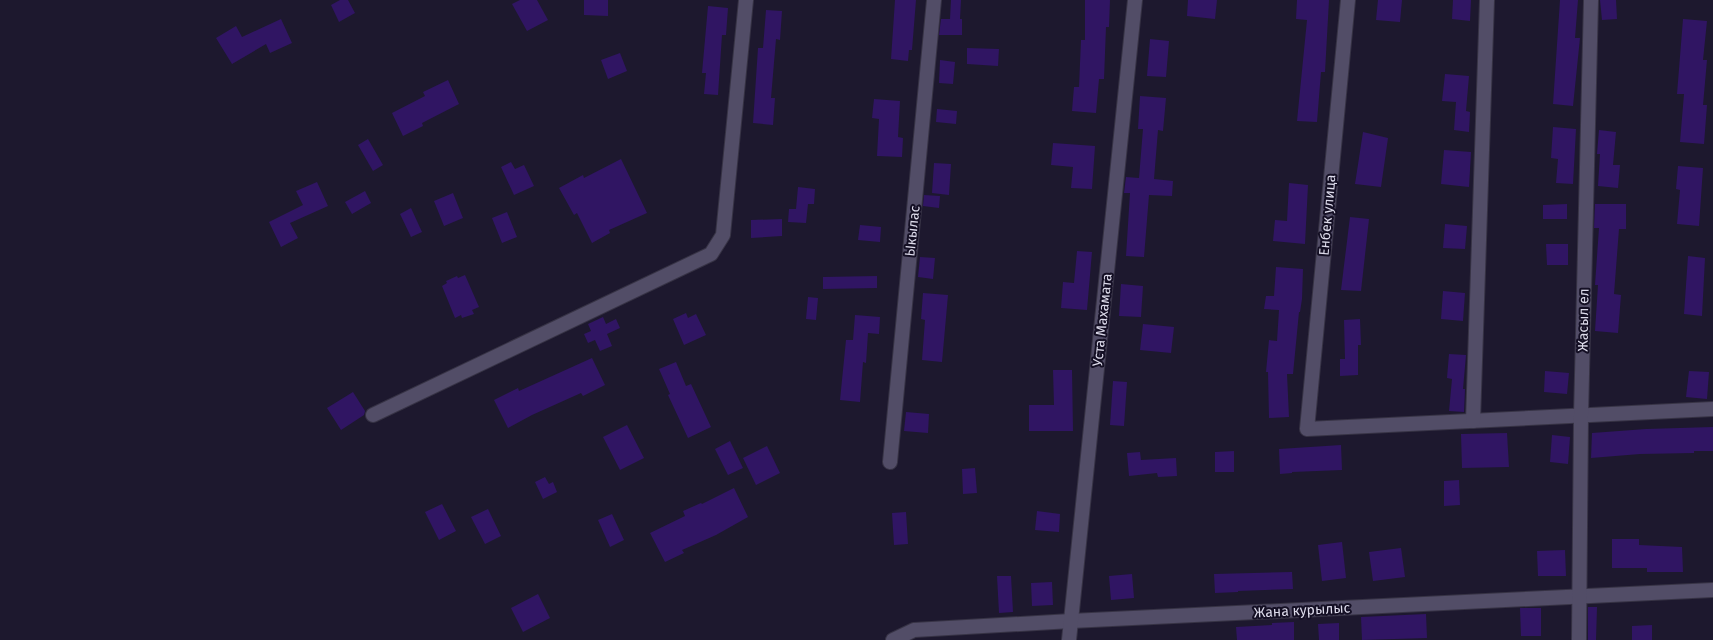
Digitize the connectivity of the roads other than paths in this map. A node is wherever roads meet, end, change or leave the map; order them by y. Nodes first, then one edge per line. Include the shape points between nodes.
1 (746, 0) edge
2 (934, 0) edge
3 (1135, 0) edge
4 (1348, 0) edge
5 (1487, 0) edge
6 (1591, 0) edge
7 (1713, 409) edge
8 (373, 415) dead end
9 (1581, 416) junction
10 (1473, 421) junction
11 (890, 462) dead end
12 (1713, 590) edge
13 (1580, 596) junction
14 (1071, 621) junction
15 (893, 640) edge
16 (1069, 640) edge
17 (1579, 640) edge

1 - 8 street via 723,235 711,254
2 - 11 street, Ыкылас
3 - 14 street, Уста Махамата
4 - 10 street, Енбек улица via 1307,429
5 - 10 street
6 - 9 street, Жасыл ел
7 - 9 street
9 - 10 street
9 - 13 street, Жасыл ел
12 - 13 street, Жана курылыс
13 - 14 street, Жана курылыс
13 - 17 street, Жасыл ел
14 - 15 street, Жана курылыс via 914,630
14 - 16 street, Уста Махамата

